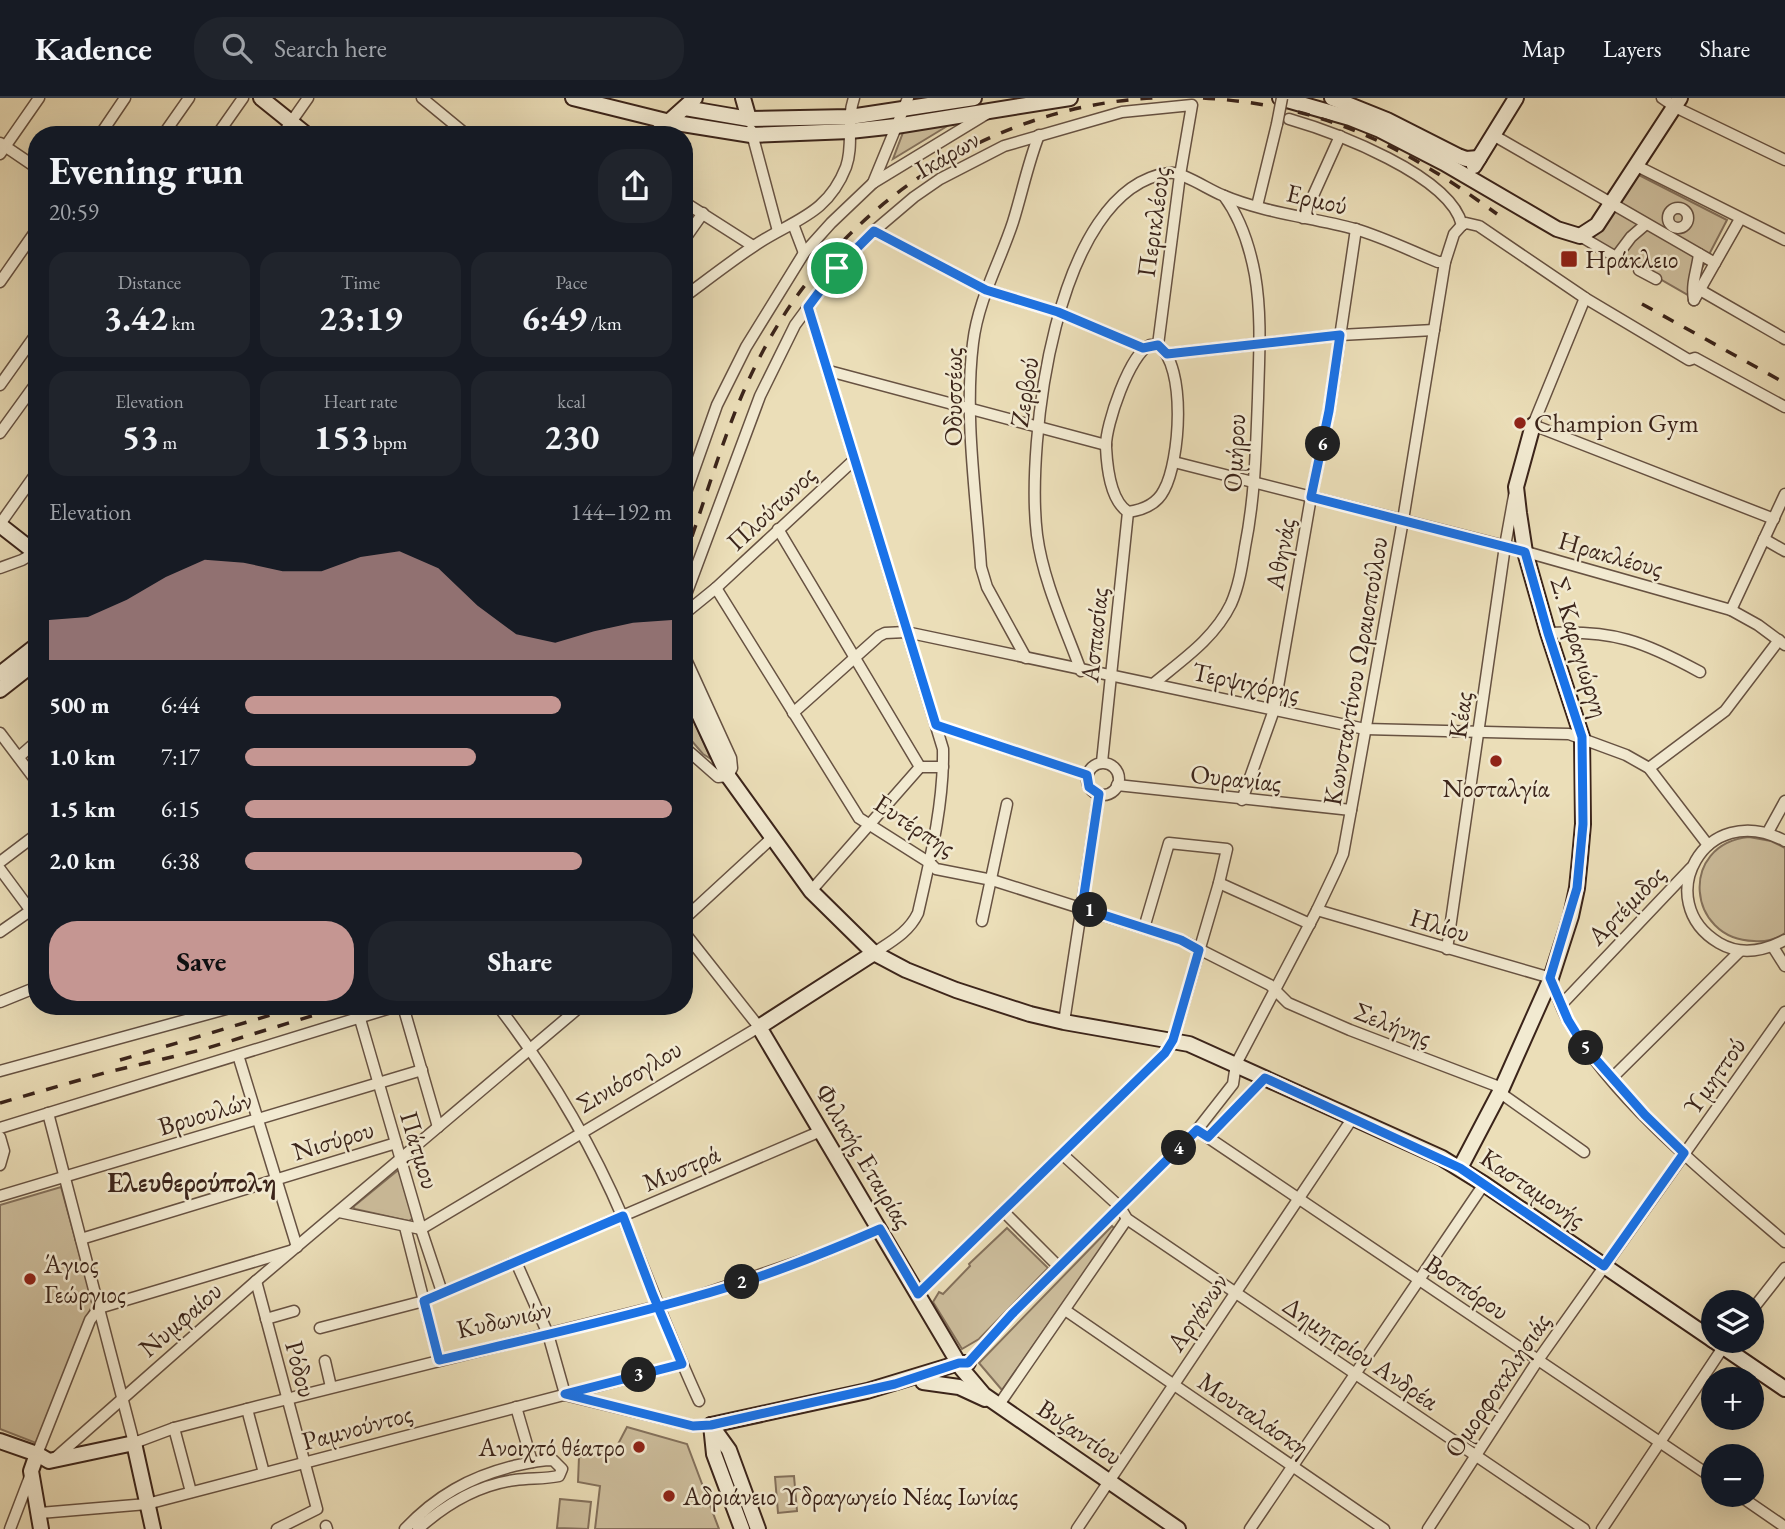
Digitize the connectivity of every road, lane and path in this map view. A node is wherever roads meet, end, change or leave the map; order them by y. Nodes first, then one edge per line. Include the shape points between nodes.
1 (39, 98) edge
2 (125, 98) edge
3 (189, 98) edge
4 (243, 98) edge
5 (261, 98) edge
6 (308, 98) edge
7 (422, 98) edge
8 (573, 98) edge
9 (614, 98) edge
10 (743, 98) edge
11 (855, 98) edge
12 (974, 98) edge
13 (1070, 98) edge
14 (1281, 98) edge
15 (1332, 98) edge
16 (1516, 98) edge
17 (1662, 98) edge
18 (1678, 102) edge
19 (690, 103) edge
20 (905, 104) edge
21 (1192, 106) joint
22 (1355, 107) edge
23 (990, 112) junction
24 (632, 113) junction
25 (749, 119) junction
26 (1289, 119) dead end
27 (291, 122) junction
28 (850, 124) junction
29 (896, 125) junction
30 (106, 126) edge
31 (169, 126) edge
32 (223, 126) edge
33 (288, 126) edge
34 (296, 126) edge
35 (453, 126) edge
36 (662, 126) edge
37 (669, 126) edge
38 (693, 130) edge
39 (751, 135) junction
40 (1039, 135) junction
41 (1493, 135) junction
42 (1340, 136) junction
43 (2, 148) edge
44 (1479, 158) junction
45 (1785, 160) edge
46 (28, 163) edge
47 (1635, 165) junction
48 (1180, 175) junction
49 (1474, 182) junction
50 (873, 183) junction
51 (1691, 194) junction
52 (1223, 196) junction
53 (1611, 204) junction
54 (1257, 206) junction
55 (693, 208) edge
56 (703, 214) junction
57 (1303, 218) junction
58 (1740, 219) junction
59 (793, 224) junction
60 (1646, 224) junction
61 (1462, 225) junction
62 (693, 228) edge
63 (1356, 229) junction
64 (778, 231) junction
65 (874, 231) junction
66 (1670, 231) junction
67 (1580, 236) junction
68 (1785, 240) edge
69 (753, 246) junction
70 (28, 250) edge
71 (804, 253) junction
72 (1699, 254) junction
73 (1445, 262) junction
74 (1715, 263) junction
75 (1639, 270) dead end
76 (1656, 279) dead end
77 (0, 282) edge
78 (693, 290) edge
79 (986, 290) junction
80 (1700, 290) junction
81 (1684, 295) dead end
82 (1585, 299) junction
83 (1694, 300) junction
84 (808, 307) junction
85 (1614, 311) dead end
86 (1058, 312) junction
87 (1434, 330) junction
88 (1340, 335) junction
89 (1655, 336) dead end
90 (1785, 339) edge
91 (1259, 344) junction
92 (1158, 345) junction
93 (28, 346) edge
94 (1143, 348) junction
95 (1167, 354) junction
96 (829, 372) junction
97 (0, 385) edge
98 (28, 394) edge
99 (1785, 407) edge
100 (971, 410) junction
101 (1533, 425) junction
102 (1038, 427) junction
103 (0, 433) edge
104 (1106, 445) junction
105 (854, 460) junction
106 (1174, 463) junction
107 (693, 473) edge
108 (1255, 483) junction
109 (28, 485) edge
110 (1516, 487) junction
111 (1785, 494) edge
112 (1311, 497) junction
113 (1128, 512) junction
114 (1774, 519) junction
115 (1403, 520) junction
116 (0, 525) edge
117 (778, 529) junction
118 (1764, 539) junction
119 (1505, 546) junction
120 (28, 547) edge
121 (1785, 551) edge
122 (1525, 552) junction
123 (28, 556) edge
124 (0, 568) edge
125 (693, 576) edge
126 (716, 588) junction
127 (693, 607) edge
128 (1731, 610) junction
129 (906, 632) junction
130 (1548, 633) junction
131 (1782, 642) edge
132 (28, 652) edge
133 (855, 657) junction
134 (1026, 658) junction
135 (28, 668) edge
136 (1081, 671) junction
137 (1700, 672) dead end
138 (0, 674) edge
139 (693, 675) edge
140 (1111, 677) junction
141 (1153, 684) junction
142 (0, 690) edge
143 (693, 702) edge
144 (1274, 710) junction
145 (793, 713) junction
146 (936, 725) junction
147 (1365, 729) junction
148 (1479, 731) junction
149 (0, 733) edge
150 (1582, 737) junction
151 (28, 749) edge
152 (693, 755) edge
153 (20, 756) junction
154 (1102, 762) junction
155 (920, 767) junction
156 (943, 767) junction
157 (28, 768) edge
158 (1649, 768) junction
159 (725, 771) junction
160 (1087, 775) junction
161 (1117, 786) junction
162 (1099, 794) junction
163 (1242, 800) junction
164 (1785, 801) edge
165 (1007, 804) dead end
166 (1351, 810) junction
167 (868, 825) junction
168 (1768, 832) junction
169 (773, 837) junction
170 (28, 841) edge
171 (1785, 841) edge
172 (1708, 845) junction
173 (0, 862) edge
174 (930, 863) junction
175 (1693, 866) junction
176 (0, 869) edge
177 (992, 880) junction
178 (1219, 883) junction
179 (811, 891) junction
180 (28, 907) edge
181 (1082, 908) junction
182 (1317, 910) junction
183 (693, 911) edge
184 (28, 918) edge
185 (982, 922) dead end
186 (1310, 924) junction
187 (1144, 928) junction
188 (0, 932) edge
189 (1785, 940) edge
190 (693, 943) edge
191 (1773, 947) junction
192 (1199, 950) junction
193 (1447, 950) junction
194 (1740, 951) junction
195 (874, 953) junction
196 (1785, 966) edge
197 (848, 968) junction
198 (906, 970) junction
199 (1550, 978) junction
200 (1276, 990) junction
201 (28, 991) edge
202 (0, 1002) edge
203 (1561, 1004) junction
204 (1785, 1012) edge
205 (199, 1015) edge
206 (371, 1015) edge
207 (406, 1015) edge
208 (505, 1015) edge
209 (571, 1015) edge
210 (360, 1019) junction
211 (1064, 1022) junction
212 (759, 1027) junction
213 (1173, 1040) junction
214 (531, 1049) junction
215 (238, 1055) junction
216 (1236, 1064) junction
217 (0, 1070) edge
218 (422, 1070) junction
219 (1265, 1078) junction
220 (1612, 1078) junction
221 (379, 1083) junction
222 (1500, 1090) junction
223 (48, 1114) junction
224 (257, 1119) junction
225 (1352, 1119) junction
226 (438, 1127) junction
227 (0, 1128) edge
228 (1197, 1130) junction
229 (821, 1131) junction
230 (581, 1133) junction
231 (1208, 1137) junction
232 (0, 1138) edge
233 (396, 1143) junction
234 (1584, 1152) dead end
235 (1684, 1153) junction
236 (1062, 1154) junction
237 (401, 1159) junction
238 (0, 1165) edge
239 (1460, 1168) junction
240 (65, 1177) junction
241 (276, 1180) junction
242 (1484, 1184) junction
243 (0, 1196) edge
244 (1299, 1198) junction
245 (1120, 1207) junction
246 (1003, 1211) junction
247 (339, 1212) junction
248 (623, 1216) junction
249 (1127, 1219) junction
250 (405, 1227) junction
251 (421, 1229) junction
252 (880, 1229) junction
253 (81, 1238) junction
254 (1785, 1242) edge
255 (295, 1249) junction
256 (516, 1262) junction
257 (1604, 1266) junction
258 (1059, 1267) junction
259 (1785, 1268) edge
260 (1419, 1280) junction
261 (256, 1281) junction
262 (442, 1292) junction
263 (1236, 1293) junction
264 (918, 1294) junction
265 (1764, 1295) edge
266 (424, 1301) junction
267 (658, 1306) junction
268 (99, 1308) junction
269 (1065, 1310) junction
270 (294, 1311) dead end
271 (266, 1319) junction
272 (320, 1328) dead end
273 (1701, 1330) edge
274 (548, 1334) junction
275 (1714, 1353) edge
276 (1735, 1353) edge
277 (439, 1360) junction
278 (1538, 1360) junction
279 (325, 1361) dead end
280 (682, 1364) junction
281 (963, 1365) junction
282 (1354, 1373) junction
283 (923, 1382) junction
284 (895, 1384) junction
285 (1174, 1385) junction
286 (331, 1387) junction
287 (1785, 1389) edge
288 (565, 1394) junction
289 (122, 1397) junction
290 (287, 1399) junction
291 (699, 1401) dead end
292 (994, 1403) junction
293 (516, 1407) junction
294 (247, 1409) junction
295 (711, 1425) junction
296 (174, 1428) junction
297 (0, 1441) edge
298 (134, 1443) junction
299 (1661, 1443) junction
300 (37, 1454) junction
301 (1476, 1455) junction
302 (52, 1461) junction
303 (304, 1462) junction
304 (532, 1462) junction
305 (1293, 1466) junction
306 (1701, 1470) edge
307 (32, 1471) junction
308 (264, 1473) junction
309 (1109, 1482) junction
310 (191, 1492) junction
311 (147, 1504) junction
312 (1756, 1507) edge
313 (40, 1513) junction
314 (1784, 1526) edge
315 (10, 1529) edge
316 (41, 1529) edge
317 (153, 1529) edge
318 (277, 1529) edge
319 (405, 1529) edge
320 (418, 1529) edge
321 (742, 1529) edge
322 (758, 1529) edge
323 (1077, 1529) edge
324 (1178, 1529) edge
325 (1250, 1529) edge
326 (1384, 1529) edge
327 (1428, 1529) edge
328 (1584, 1529) edge
329 (1602, 1529) edge

1 - 43 street
2 - 30 street
3 - 31 street
4 - 32 street
5 - 27 street
6 - 27 street
7 - 35 street
8 - 24 street
9 - 24 street
10 - 25 street
11 - 28 street
12 - 20 street
13 - 23 street
14 - 22 street
14 - 54 street, bridge
15 - 22 street
16 - 41 street
17 - 18 street
18 - 45 street
18 - 47 street
19 - 25 street
19 - 37 street
20 - 28 street
20 - 29 street
21 - 40 street, Ικάρων via 1122,112
21 - 48 street, Περικλέους
22 - 44 street via 1458,156
22 - 49 street
23 - 29 street
23 - 50 street
24 - 36 street
25 - 28 street
25 - 39 street
26 - 42 street
27 - 33 street
27 - 34 street
28 - 29 street
28 - 39 street
28 - 59 street via 846,167 837,183 811,215
29 - 50 street
38 - 39 street
39 - 64 street
40 - 65 street, Ικάρων via 957,169
40 - 79 street, Οδυσσέως
41 - 44 street
41 - 53 street
42 - 57 street
42 - 61 street via 1398,161 1449,202 1459,212
43 - 46 street
44 - 49 street via 1471,170
47 - 51 street
47 - 53 street
48 - 52 street, Ερμού
48 - 86 street, Ζερβού via 1172,172 1155,177 1117,199 1082,252
48 - 92 street, Περικλέους
49 - 67 street via 1557,229
50 - 71 street
51 - 58 street
51 - 66 street via 1683,209 1669,212
52 - 54 street, Ερμού
52 - 91 street, Ομήρου via 1244,234 1254,273
53 - 60 street
53 - 67 street via 1597,225
54 - 57 street, Ερμού
55 - 56 street
56 - 62 street
56 - 69 street
57 - 63 street, Ερμού
58 - 68 street
58 - 74 street
59 - 64 street
59 - 71 street
60 - 66 street
60 - 67 street via 1616,257
61 - 73 street, Κωνσταντίνου Ωραιοπούλου via 1454,234
61 - 82 street via 1479,226
63 - 73 street, Ερμού
63 - 88 street, Αθηνάς
64 - 69 street
65 - 79 street
65 - 84 street, Ικάρων via 837,268
66 - 72 street
69 - 78 street
70 - 77 street
71 - 107 street via 746,347 717,405
72 - 74 street
72 - 83 street via 1691,285
73 - 87 street, Κωνσταντίνου Ωραιοπούλου
74 - 80 street
75 - 76 street
79 - 86 street
79 - 100 street, Οδυσσέως via 973,340
80 - 83 street
80 - 90 street
81 - 83 street
82 - 99 street via 1689,360 1695,358
82 - 101 street, Σ. Καραγιώργη
84 - 96 street
84 - 125 street, Ικάρων via 760,397
85 - 89 street
86 - 94 street
86 - 102 street, Ζερβού
87 - 88 street
87 - 115 street, Κωνσταντίνου Ωραιοπούλου
88 - 91 street
88 - 112 street, Αθηνάς
91 - 95 street
91 - 108 street, Ομήρου
92 - 94 street
92 - 95 street
93 - 97 street
94 - 104 street via 1116,404
95 - 106 street via 1179,417
96 - 100 street
96 - 105 street
98 - 103 street
100 - 102 street
100 - 134 street, Οδυσσέως via 981,567
101 - 110 street, Σ. Καραγιώργη
101 - 114 street
102 - 104 street
102 - 136 street, Ζερβού via 1036,508 1041,559
104 - 113 street via 1112,486
105 - 117 street, Πλούτωνος
105 - 129 street
106 - 108 street, Ηρακλέους
106 - 113 street via 1156,501
108 - 112 street, Ηρακλέους
108 - 141 street, Ομήρου via 1230,606 1201,645
109 - 116 street
110 - 119 street, Κέας
110 - 122 street, Σ. Καραγιώργη
111 - 114 street
112 - 115 street, Ηρακλέους
112 - 144 street, Αθηνάς
113 - 140 street, Ασπασίας
114 - 118 street
115 - 119 street, Ηρακλέους
115 - 147 street, Κωνσταντίνου Ωραιοπούλου
116 - 120 street
117 - 126 street, Πλούτωνος
117 - 133 street
118 - 121 street
118 - 128 street
119 - 122 street, Ηρακλέους
119 - 148 street, Κέας
122 - 128 street, Ηρακλέους
122 - 130 street, Σ. Καραγιώργη
123 - 124 street
126 - 127 street, Πλούτωνος
126 - 145 street, Ευτέρπης
128 - 131 street, Ηρακλέους
129 - 133 street via 886,633
129 - 134 street, Τερψιχόρης
129 - 146 street
130 - 137 street via 1608,634 1647,645
130 - 150 street, Σ. Καραγιώργη
131 - 158 street via 1726,711
132 - 138 street
133 - 145 street
133 - 155 street
134 - 136 street, Τερψιχόρης
135 - 142 street
136 - 140 street, Τερψιχόρης
139 - 159 street via 731,758 732,768
140 - 141 street, Τερψιχόρης
140 - 154 street, Ασπασίας
141 - 144 street, Τερψιχόρης
143 - 159 street
144 - 147 street, Τερψιχόρης
144 - 163 street, Αθηνάς
145 - 167 street, Ευτέρπης via 859,818
146 - 156 street
146 - 160 street
147 - 148 street, Τερψιχόρης
147 - 166 street, Κωνσταντίνου Ωραιοπούλου
148 - 150 street, Τερψιχόρης
148 - 193 street, Κέας
149 - 153 street
150 - 158 street, Τερψιχόρης
150 - 199 street, Σ. Καραγιώργη via 1583,824 1577,888
151 - 153 street
152 - 159 street via 718,777
153 - 157 street
154 - 160 street
154 - 161 street via 1118,773
155 - 156 street
155 - 167 street
156 - 174 street
158 - 172 street
159 - 169 street
160 - 162 street via 1089,787
161 - 162 street via 1110,793
161 - 163 street, Ουρανίας
162 - 181 street
163 - 166 street, Ουρανίας
164 - 168 street
165 - 177 street
166 - 182 street, Κωνσταντίνου Ωραιοπούλου via 1343,855
167 - 174 street, Ευτέρπης
167 - 179 street
168 - 171 street
168 - 172 street via 1737,830
169 - 179 street
169 - 183 street
170 - 173 street
172 - 175 street, Αρτέμιδος
174 - 177 street, Ευτέρπης via 943,872
174 - 195 street via 913,923
175 - 194 street via 1688,897 1700,927 1718,942
175 - 203 street, Αρτέμιδος
176 - 180 street
177 - 181 street, Ευτέρπης
177 - 185 street
178 - 186 street
178 - 187 street via 1227,849 1169,843
178 - 192 street
179 - 195 street
181 - 187 street, Ευτέρπης
181 - 211 street
182 - 186 street, Κωνσταντίνου Ωραιοπούλου
182 - 193 street, Ηλίου
184 - 188 street
186 - 200 street, Κωνσταντίνου Ωραιοπούλου
187 - 192 street, Ευτέρπης
189 - 191 street
190 - 212 street, Φιλικής Εταιρίας
191 - 194 street
191 - 196 street
192 - 200 street, Ευτέρπης
192 - 213 street
193 - 199 street, Ηλίου
194 - 220 street
195 - 197 street, Σινιόσογλου
195 - 198 street
197 - 198 street
197 - 212 street, Σινιόσογλου
198 - 211 street, Κασταμονής via 964,993
199 - 203 street
199 - 222 street, Σ. Καραγιώργη
200 - 216 street, Κωνσταντίνου Ωραιοπούλου
200 - 222 street, Σελήνης via 1288,1003
201 - 202 street
203 - 220 street via 1584,1046
204 - 235 street, Υμηττού
205 - 217 street
206 - 210 street
207 - 218 street
208 - 214 street
209 - 214 street, Νυμφαίου
210 - 215 street
210 - 221 street, Πάτμου
211 - 213 street, Κασταμονής
212 - 229 street, Φιλικής Εταιρίας
212 - 230 street, Σινιόσογλου
213 - 216 street, Κασταμονής
213 - 236 street
214 - 226 street, Νυμφαίου
214 - 230 street
215 - 223 street
215 - 224 street
216 - 219 street, Κασταμονής
216 - 228 street, Κωνσταντίνου Ωραιοπούλου via 1233,1084
218 - 221 street, Βρυουλών
218 - 226 street
219 - 225 street, Κασταμονής
219 - 231 street
220 - 235 street
221 - 224 street, Βρυουλών
221 - 233 street, Πάτμου
222 - 234 street, Σελήνης
222 - 239 street, Σ. Καραγιώργη
223 - 227 street
223 - 240 street
224 - 240 street, Βρυουλών
224 - 241 street
225 - 239 street, Κασταμονής
225 - 244 street, Αργάνων
226 - 237 street, Νυμφαίου
228 - 231 street, Βοσπόρου
228 - 245 street, Κωνσταντίνου Ωραιοπούλου
229 - 248 street, Μυστρά
229 - 252 street, Φιλικής Εταιρίας
230 - 248 street
230 - 251 street, Σινιόσογλου
231 - 244 street, Βοσπόρου
232 - 238 street via 5,1152
233 - 237 street, Πάτμου
233 - 241 street, Νισύρου
235 - 254 street
235 - 257 street, Υμηττού
236 - 245 street, Δημητρίου Ανδρέα
236 - 246 street
237 - 247 street, Νυμφαίου
237 - 251 street, Πάτμου
239 - 242 street, Κασταμονής
240 - 243 street, Βρυουλών
240 - 253 street
241 - 253 street, Νισύρου
241 - 255 street
242 - 257 street, Κασταμονής
242 - 260 street
244 - 260 street, Βοσπόρου
244 - 263 street, Αργάνων
245 - 249 street, Δημητρίου Ανδρέα
245 - 258 street, Κωνσταντίνου Ωραιοπούλου
246 - 258 street
246 - 264 street
247 - 250 street
247 - 255 street, Νυμφαίου
248 - 256 street, Μυστρά
248 - 267 street
249 - 263 street, Δημητρίου Ανδρέα
249 - 269 street
250 - 251 street
250 - 266 street
251 - 262 street, Πάτμου
252 - 264 street, Φιλικής Εταιρίας
252 - 267 street, Κυδωνιών via 762,1276
253 - 268 street
255 - 261 street, Νυμφαίου
255 - 268 street
256 - 262 street, Μυστρά
256 - 274 street
257 - 273 street, Κασταμονής
257 - 278 street, Ομορφοκκλησιάς
258 - 281 street, Κωνσταντίνου Ωραιοπούλου
259 - 265 street
260 - 278 street, Βοσπόρου
260 - 282 street
261 - 271 street, Ρόδου
261 - 289 street, Νυμφαίου
262 - 266 street, Μυστρά
263 - 282 street, Δημητρίου Ανδρέα
263 - 285 street, Αργάνων
264 - 281 street, Φιλικής Εταιρίας
266 - 272 street, Μυστρά
266 - 277 street
267 - 274 street, Κυδωνιών
267 - 280 street
268 - 289 street
268 - 300 street via 90,1320
269 - 285 street, Μουταλάσκη
269 - 292 street
270 - 271 street
271 - 290 street, Ρόδου
274 - 277 street, Κυδωνιών
274 - 288 street
275 - 299 street
276 - 287 street, Κασταμονής
277 - 286 street, Κυδωνιών
278 - 299 street, Βοσπόρου
278 - 301 street, Ομορφοκκλησιάς
279 - 286 street
280 - 288 street, Ραμνούντος
280 - 291 street
281 - 283 street via 953,1376
281 - 284 street
281 - 292 street, Φιλικής Εταιρίας
282 - 301 street, Δημητρίου Ανδρέα
282 - 305 street
283 - 284 street
283 - 292 street via 959,1387
284 - 295 street
285 - 305 street, Μουταλάσκη
285 - 309 street, Αργάνων
286 - 290 street, Κυδωνιών
288 - 293 street, Ραμνούντος
288 - 295 street via 693,1426
289 - 298 street
289 - 302 street, Νυμφαίου
290 - 294 street, Κυδωνιών
290 - 303 street, Ρόδου
292 - 309 street, Βυζαντίου
293 - 303 street, Ραμνούντος
293 - 304 street
294 - 296 street, Κυδωνιών
294 - 308 street
295 - 321 street via 711,1445
295 - 322 street via 729,1450
296 - 298 street, Κυδωνιών
296 - 310 street
297 - 300 street
298 - 302 street, Κυδωνιών
298 - 311 street
299 - 306 street, Βοσπόρου
299 - 329 street
300 - 302 street
300 - 307 street
301 - 327 street, Ομορφοκκλησιάς
301 - 328 street, Δημητρίου Ανδρέα
303 - 308 street, Ραμνούντος
303 - 318 street, Ρόδου via 317,1509
304 - 319 street via 459,1485
304 - 320 street via 553,1460 561,1473 551,1478 512,1480 467,1494
305 - 325 street
305 - 326 street, Μουταλάσκη
307 - 313 street
307 - 315 street
308 - 310 street, Ραμνούντος
309 - 323 street, Αργάνων
309 - 324 street, Βυζαντίου
310 - 311 street, Ραμνούντος
311 - 313 street, Ραμνούντος
311 - 317 street
312 - 314 street
313 - 316 street

